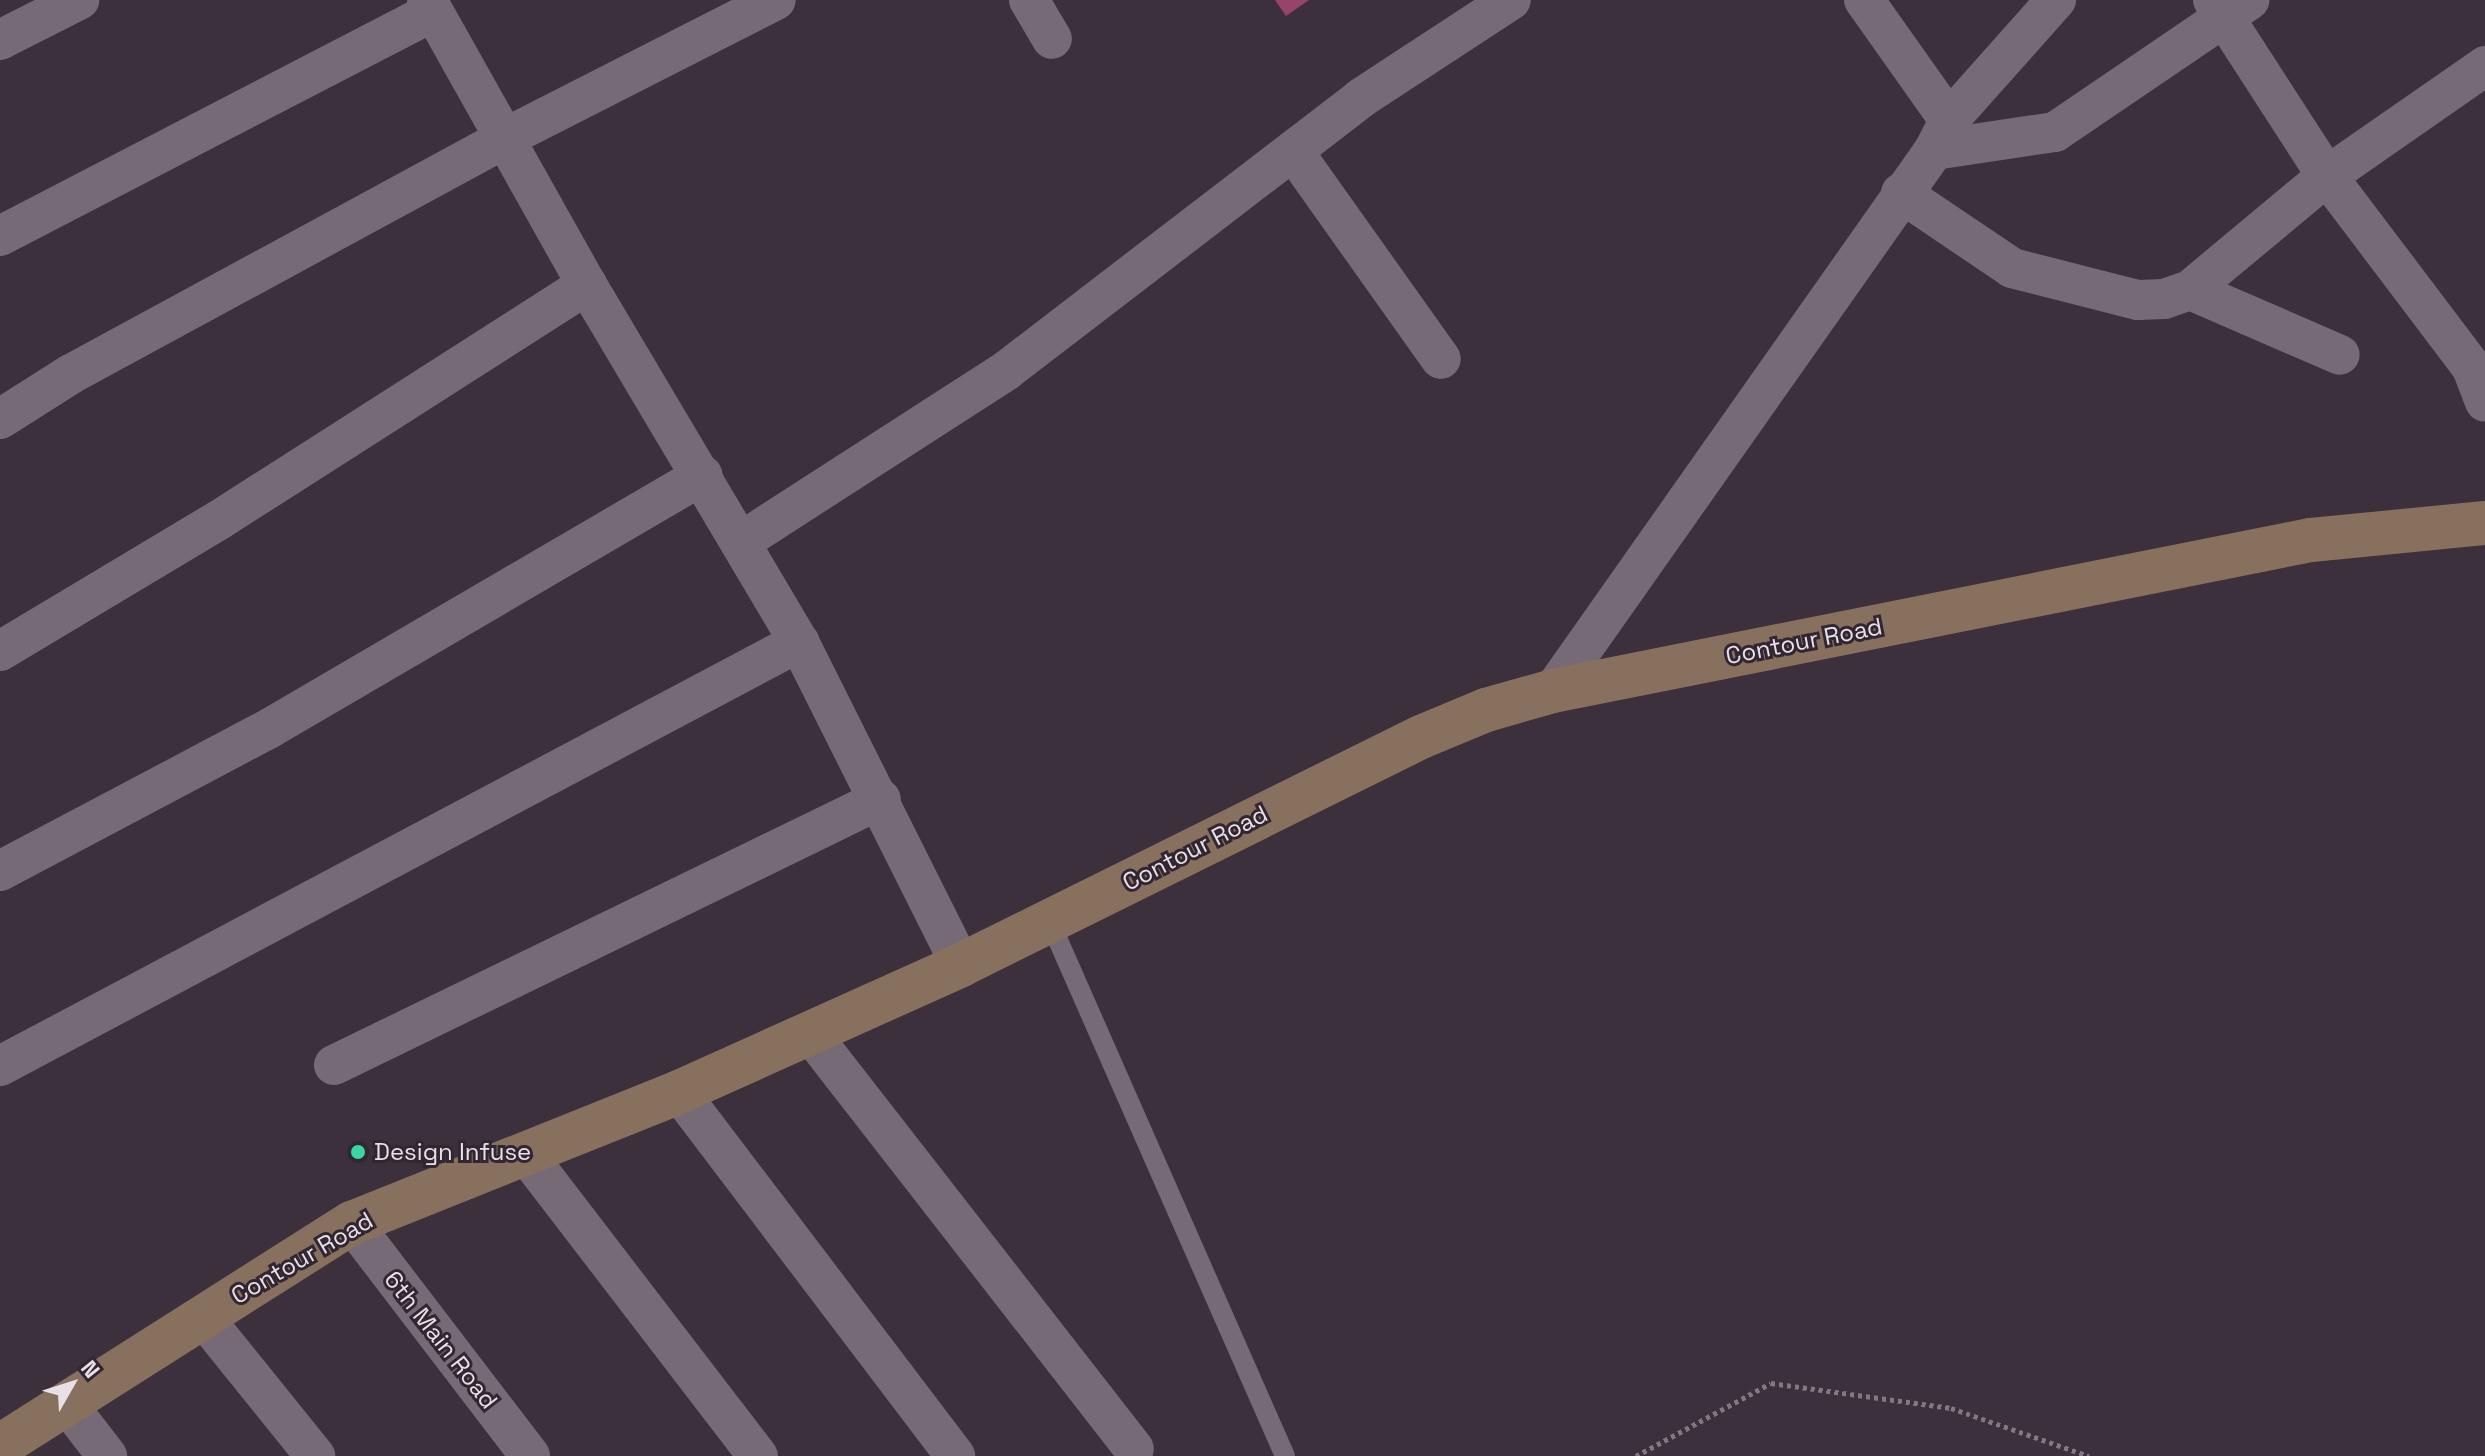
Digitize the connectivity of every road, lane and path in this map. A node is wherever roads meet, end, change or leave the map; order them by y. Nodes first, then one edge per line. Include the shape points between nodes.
1 (79, 0) edge
2 (776, 0) edge
3 (1029, 0) edge
4 (1511, 0) edge
5 (1864, 0) edge
6 (2056, 0) edge
7 (430, 6) edge
8 (2229, 6) edge
9 (1052, 39) dead end
10 (0, 40) edge
11 (2485, 66) edge
12 (1942, 135) junction
13 (503, 139) junction
14 (1293, 151) junction
15 (2327, 176) junction
16 (1901, 193) junction
17 (0, 236) edge
18 (587, 285) junction
19 (2190, 290) junction
20 (2340, 355) dead end
21 (1441, 359) dead end
22 (2485, 402) edge
23 (0, 419) edge
24 (703, 475) junction
25 (2485, 523) edge
26 (742, 541) junction
27 (799, 642) junction
28 (0, 651) edge
29 (1553, 691) junction
30 (881, 799) junction
31 (0, 871) edge
32 (1050, 922) junction
33 (961, 965) junction
34 (810, 1033) junction
35 (334, 1065) dead end
36 (0, 1066) edge
37 (679, 1092) junction
38 (526, 1154) junction
39 (352, 1223) junction
40 (203, 1317) junction
41 (67, 1404) junction
42 (0, 1446) edge
43 (1134, 1449) dead end
44 (107, 1456) edge
45 (315, 1456) edge
46 (530, 1456) edge
47 (758, 1456) edge
48 (955, 1456) edge
49 (1285, 1456) edge
50 (1636, 1456) edge
51 (2089, 1456) edge

1 - 10 street
2 - 13 street
3 - 9 street
4 - 14 street via 1361,98
5 - 12 street
6 - 12 street
7 - 13 street
7 - 17 street
8 - 12 street via 2055,132
8 - 15 street
11 - 15 street
12 - 16 street
13 - 18 street
13 - 23 street via 71,374
14 - 21 street
14 - 26 street via 1007,370
15 - 19 street
15 - 22 street via 2472,368
16 - 19 street via 2012,268 2049,282 2138,300
16 - 29 street
18 - 24 street
18 - 28 street via 219,520
19 - 20 street
24 - 26 street
24 - 31 street via 270,728
25 - 29 street, Contour Road via 2311,540
26 - 27 street
27 - 30 street
27 - 36 street
29 - 32 street, Contour Road via 1421,737
30 - 33 street
30 - 35 street
32 - 33 street, Contour Road
32 - 49 lane
33 - 34 street, Contour Road
34 - 37 street, Contour Road
34 - 43 street
37 - 38 street, Contour Road
37 - 48 street
38 - 39 street, Contour Road
38 - 47 street
39 - 40 street, Contour Road
39 - 46 street, 6th Main Road
40 - 41 street, Contour Road
40 - 45 street
41 - 42 street, Contour Road
41 - 44 street
50 - 51 path via 1771,1383 1951,1408

